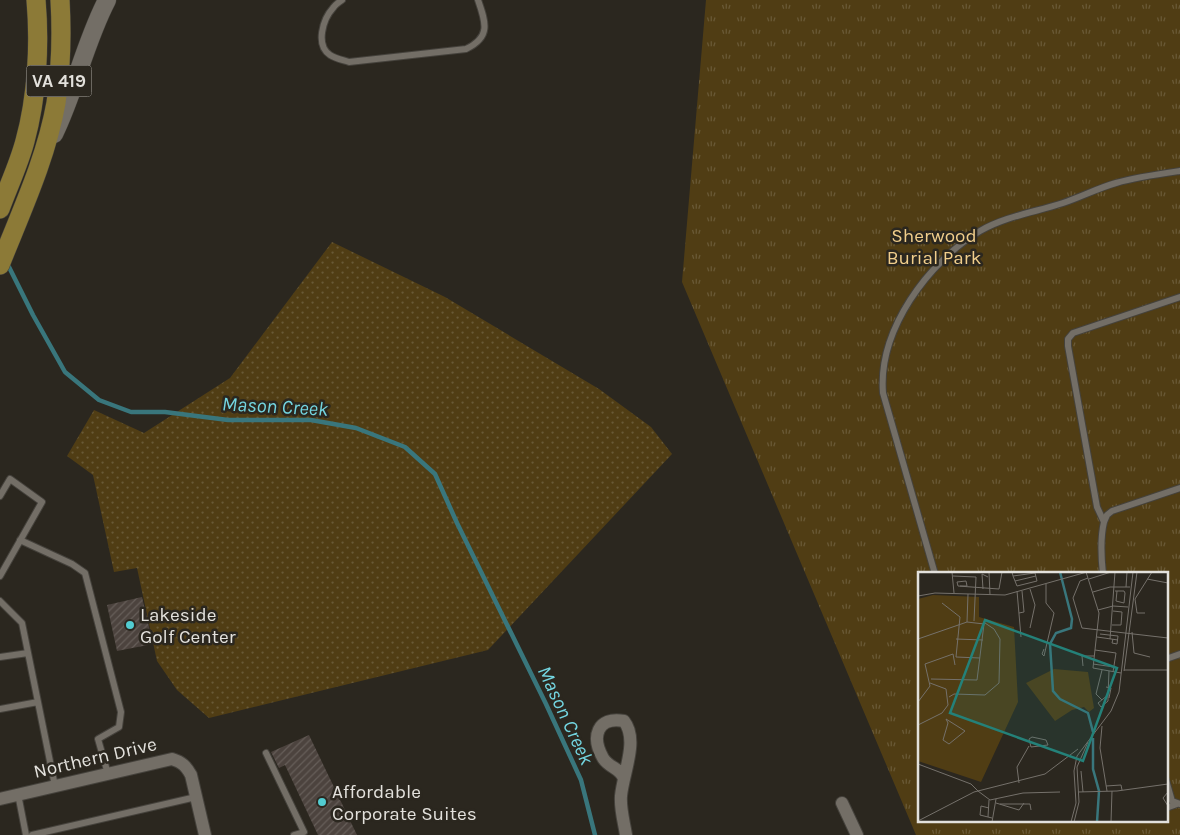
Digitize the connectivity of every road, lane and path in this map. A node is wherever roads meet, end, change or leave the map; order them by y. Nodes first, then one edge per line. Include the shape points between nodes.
1 (36, 0) edge
2 (60, 0) edge
3 (107, 0) edge
4 (342, 0) edge
5 (478, 0) edge
6 (41, 159) junction
7 (1180, 171) edge
8 (0, 209) edge
9 (0, 265) edge
10 (1180, 298) edge
11 (1180, 488) edge
12 (0, 496) edge
13 (1104, 522) junction
14 (20, 540) junction
15 (934, 572) edge
16 (1104, 572) edge
17 (0, 576) edge
18 (0, 601) edge
19 (28, 653) junction
20 (1180, 654) edge
21 (0, 657) edge
22 (1168, 658) edge
23 (38, 702) junction
24 (0, 709) edge
25 (266, 753) dead end
26 (108, 774) junction
27 (624, 779) dead end
28 (55, 786) junction
29 (1168, 787) edge
30 (18, 794) junction
31 (196, 797) junction
32 (0, 799) edge
33 (842, 802) dead end
34 (1178, 804) edge
35 (305, 833) edge
36 (26, 835) edge
37 (32, 835) edge
38 (205, 835) edge
39 (294, 835) edge
40 (626, 835) edge
41 (857, 835) edge

1 - 8 main road via 38,50 34,92 25,140
2 - 6 main road, VA 419 via 62,27 56,103
3 - 6 main road via 63,114
4 - 5 lane via 326,18 321,39 328,54 349,62 466,49 476,44 485,30
6 - 9 main road
7 - 15 lane via 1115,183 981,230 937,266 905,308 884,362 883,393
10 - 13 lane via 1072,333 1068,339 1097,507
11 - 13 lane via 1112,511
12 - 14 lane via 10,479 42,502
13 - 16 lane via 1101,557
14 - 17 lane
14 - 26 lane via 85,573 121,712 119,727 98,739
18 - 19 lane via 22,623
19 - 21 lane
19 - 23 lane
20 - 22 lane
23 - 24 lane
23 - 28 lane
25 - 35 lane
26 - 28 street, Northern Drive
26 - 31 street, Northern Drive via 172,759 187,767
27 - 40 street via 621,806
28 - 30 street, Northern Drive
29 - 34 lane via 1172,801
30 - 32 street, Northern Drive
30 - 36 lane
31 - 37 lane
31 - 38 street, Northern Drive
33 - 41 street
35 - 39 lane

